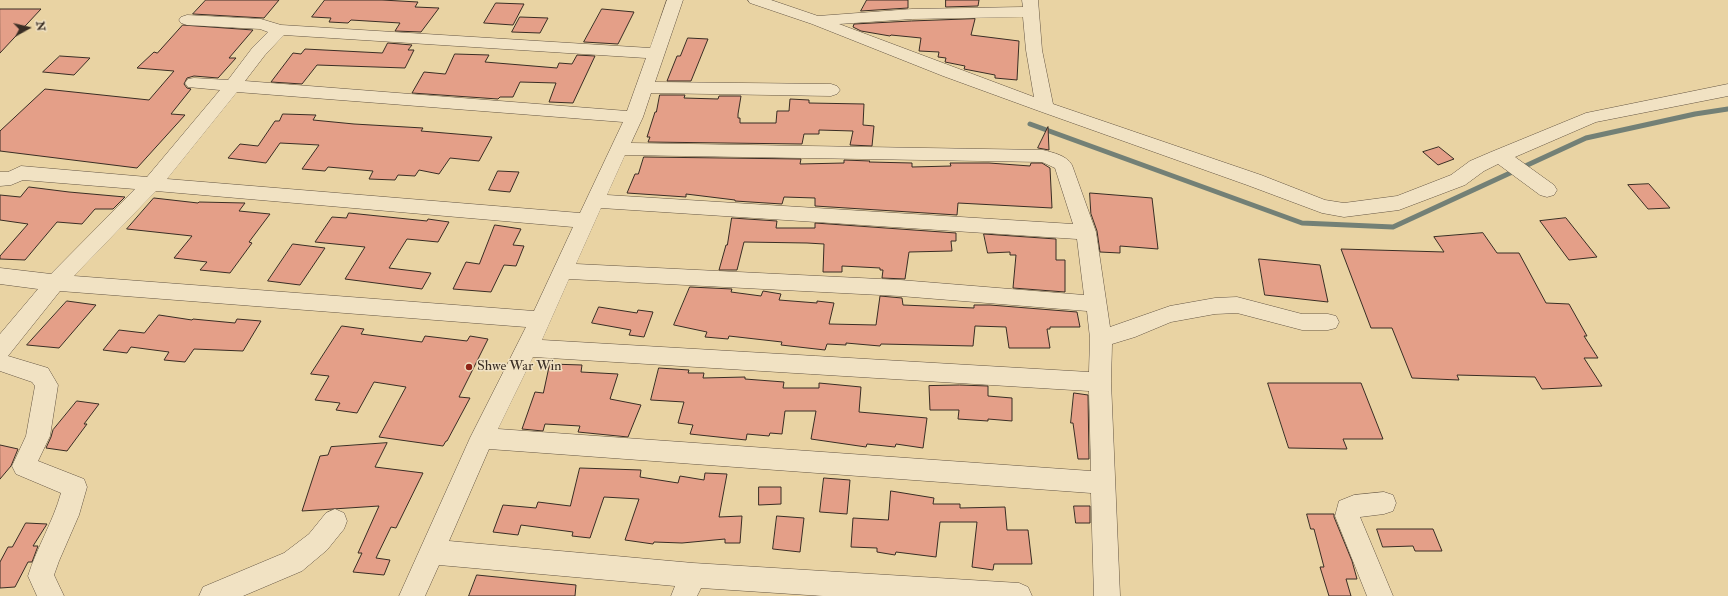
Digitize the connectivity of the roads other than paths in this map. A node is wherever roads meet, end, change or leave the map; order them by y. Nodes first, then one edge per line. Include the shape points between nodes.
1 (675, 0) edge
2 (756, 0) edge
3 (1031, 6) edge
4 (187, 20) dead end
5 (818, 21) junction
6 (280, 30) junction
7 (656, 54) junction
8 (194, 83) dead end
9 (233, 86) junction
10 (645, 87) junction
11 (831, 90) dead end
12 (1728, 90) edge
13 (1045, 107) junction
14 (634, 117) junction
15 (620, 150) junction
16 (1498, 156) junction
17 (0, 179) edge
18 (152, 184) junction
19 (1548, 190) dead end
20 (595, 201) junction
21 (586, 221) junction
22 (1086, 232) junction
23 (563, 271) junction
24 (0, 276) edge
25 (55, 283) junction
26 (1096, 304) junction
27 (540, 320) junction
28 (1328, 322) dead end
29 (1101, 338) junction
30 (527, 348) junction
31 (0, 350) edge
32 (0, 362) edge
33 (1100, 382) junction
34 (482, 438) junction
35 (1104, 483) junction
36 (1384, 503) dead end
37 (335, 521) dead end
38 (433, 552) junction
39 (689, 585) edge
40 (827, 590) edge
41 (50, 596) edge
42 (212, 596) edge
43 (412, 596) edge
44 (1019, 596) edge
45 (1108, 596) edge
46 (1380, 596) edge

1 - 7 street
2 - 5 street
3 - 5 street via 829,18
3 - 13 street via 1034,50
4 - 6 street via 261,24
5 - 13 street
6 - 7 street
6 - 9 street via 259,51
7 - 10 street
8 - 9 street
9 - 14 street
9 - 18 street
10 - 11 street
10 - 14 street
12 - 16 street via 1592,117
13 - 16 street via 1322,206 1344,210 1399,203 1458,180 1477,166
14 - 15 street
15 - 20 street
15 - 22 street via 1043,156 1063,165
16 - 19 street
17 - 18 street via 21,174
18 - 21 street
18 - 25 street
20 - 21 street
20 - 22 street
21 - 23 street
22 - 26 street
23 - 26 street via 900,288
23 - 27 street
24 - 25 street
25 - 27 street
25 - 31 street
26 - 29 street
27 - 30 street
28 - 29 street via 1302,322 1237,305 1215,306 1170,314
29 - 33 street
30 - 33 street
30 - 34 street
32 - 41 street via 40,375 47,386 38,436 24,466 75,487 42,576
33 - 35 street
34 - 35 street
34 - 38 street
35 - 45 street
36 - 46 street via 1354,506 1348,509 1347,516
37 - 42 street via 318,542 293,562
38 - 39 street
38 - 43 street
39 - 40 street
40 - 44 street

